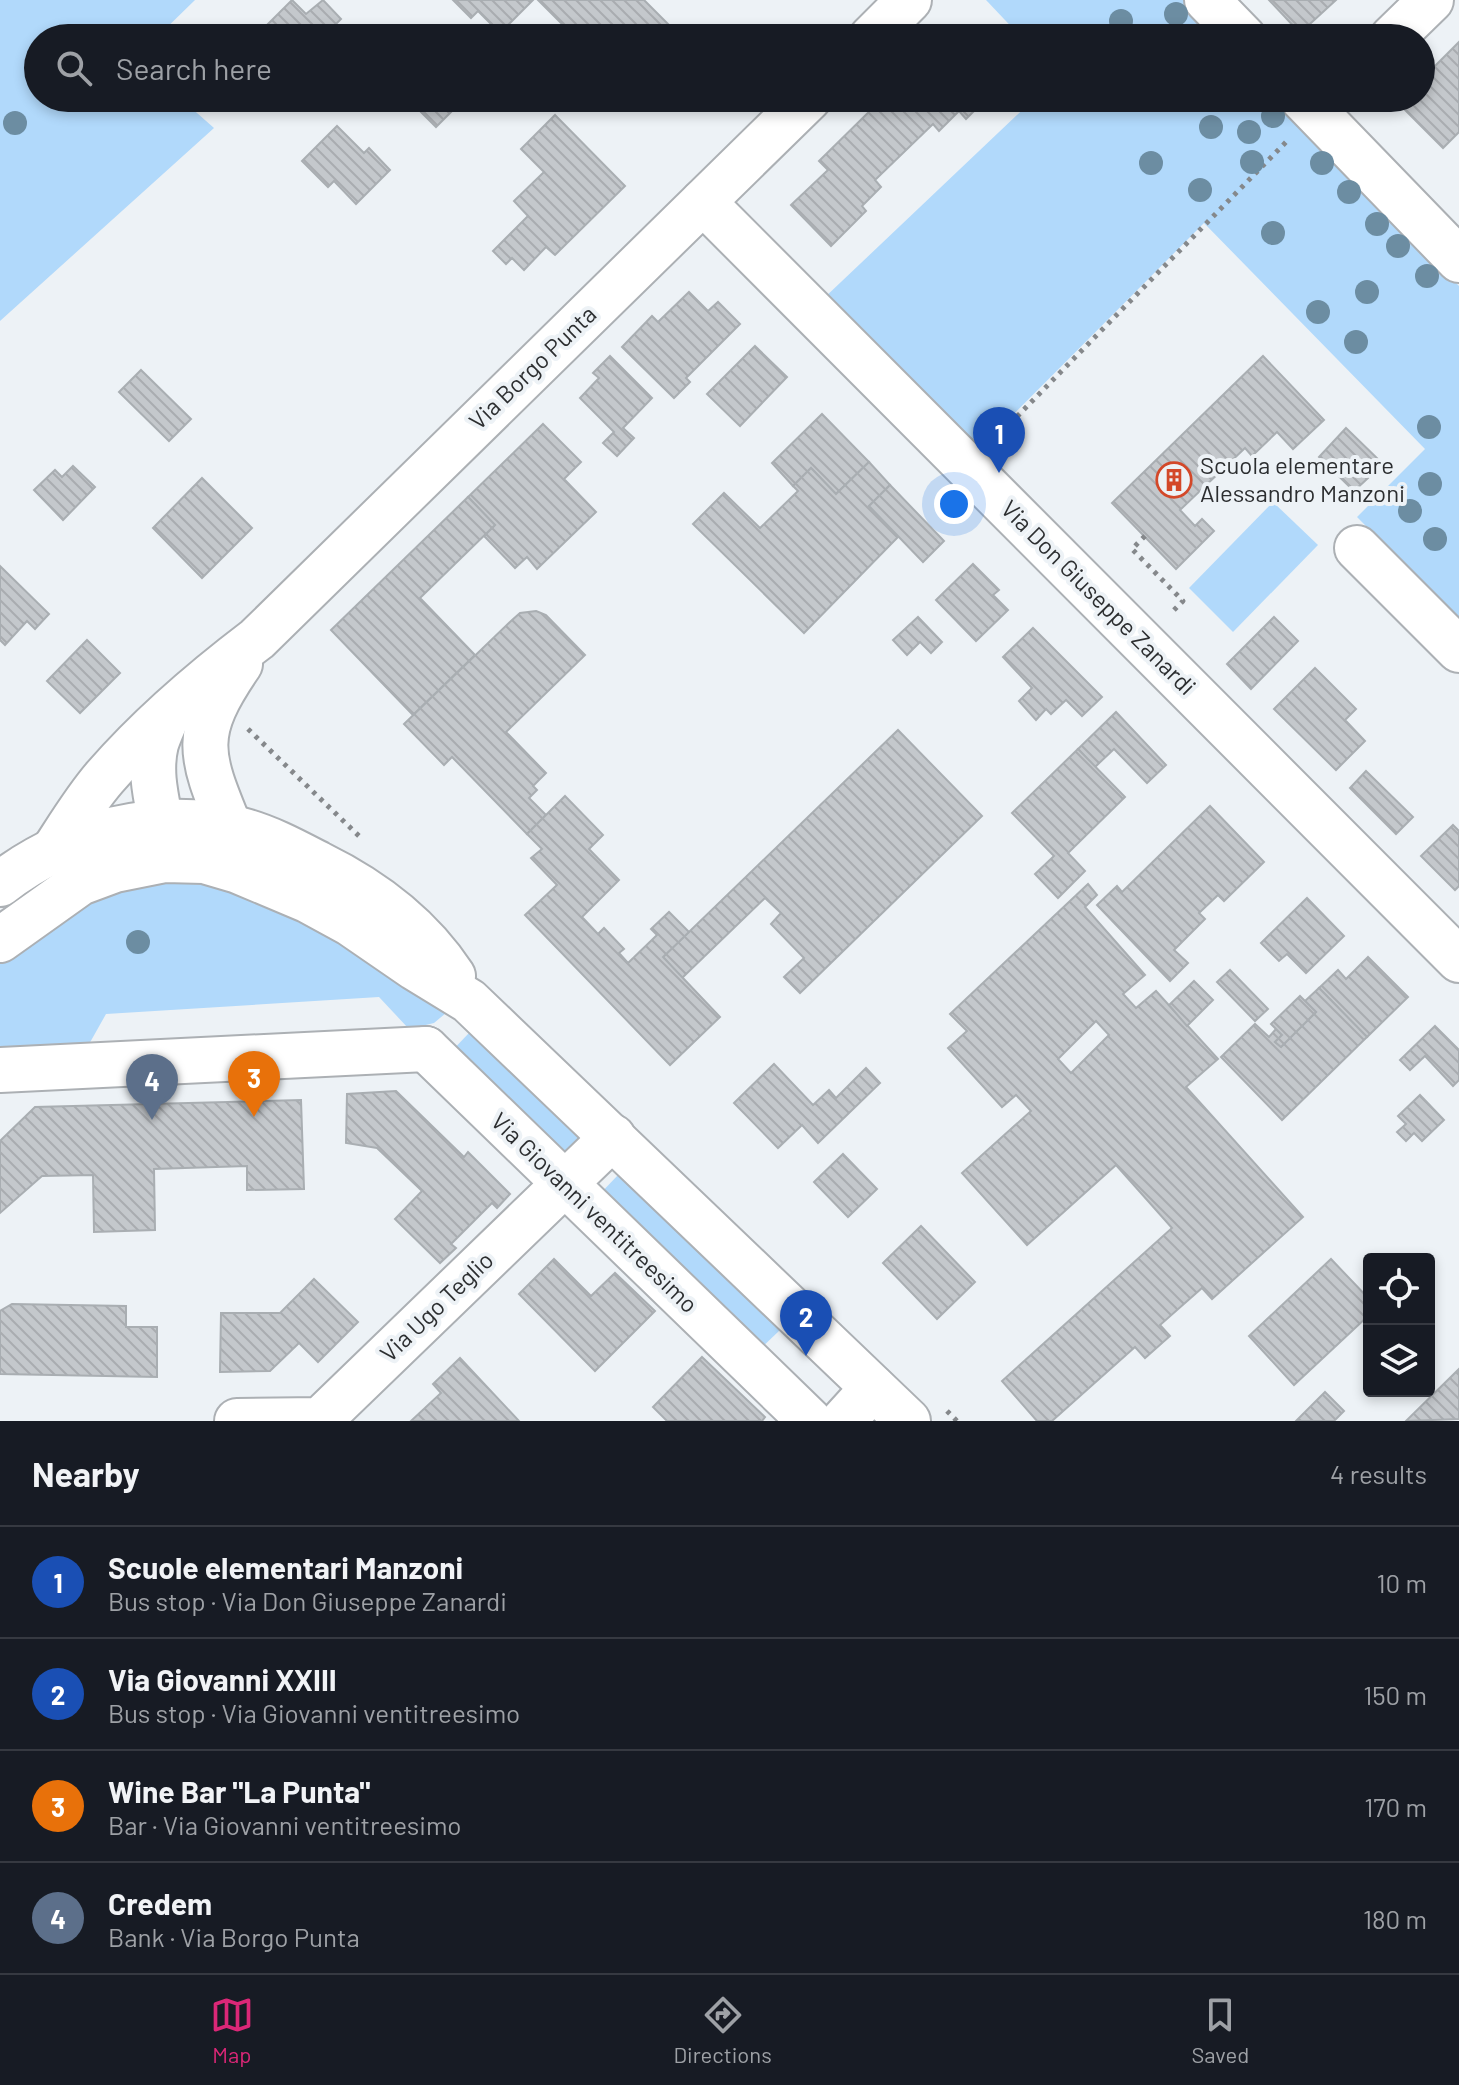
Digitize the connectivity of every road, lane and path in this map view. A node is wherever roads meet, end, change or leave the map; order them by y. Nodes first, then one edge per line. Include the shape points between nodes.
1 (909, 0) edge
2 (1207, 0) edge
3 (1431, 0) edge
4 (885, 24) edge
5 (1230, 24) edge
6 (1406, 24) edge
7 (795, 112) edge
8 (1307, 112) edge
9 (1324, 112) edge
10 (703, 202) junction
11 (1459, 260) edge
12 (968, 467) junction
13 (1145, 536) dead end
14 (1357, 548) dead end
15 (1142, 642) junction
16 (1459, 650) edge
17 (188, 717) junction
18 (230, 828) junction
19 (164, 840) junction
20 (52, 853) junction
21 (0, 884) edge
22 (0, 940) edge
23 (1459, 960) edge
24 (469, 1001) junction
25 (426, 1049) junction
26 (0, 1070) edge
27 (613, 1137) junction
28 (565, 1184) junction
29 (873, 1388) junction
30 (320, 1420) edge
31 (237, 1421) edge
32 (810, 1421) edge
33 (843, 1421) edge
34 (908, 1421) edge

1 - 4 street
2 - 5 street
3 - 6 street
7 - 10 street, Via Borgo Punta
8 - 12 path
9 - 11 street
10 - 12 street, Via Don Giuseppe Zanardi
10 - 17 street, Via Borgo Punta via 257,639 221,692
12 - 15 street, Via Don Giuseppe Zanardi
13 - 15 path via 1132,549 1183,601
14 - 16 street
15 - 23 street, Via Don Giuseppe Zanardi
17 - 18 street, Via Borgo Punta
17 - 19 street, Via Borgo Punta via 188,779
17 - 20 street, Via Borgo Punta via 105,777
18 - 19 street via 202,822
18 - 24 street via 283,845 371,893 434,948
19 - 20 street, Via Borgo Punta via 81,838
19 - 22 street via 115,870 80,883
19 - 24 street via 307,900
20 - 21 street, Via Borgo Punta
24 - 25 street
24 - 27 street
25 - 26 street
25 - 28 street, Via Giovanni ventitreesimo
27 - 28 street, Via Ugo Teglio
27 - 29 street
28 - 30 street, Via Ugo Teglio
28 - 32 street, Via Giovanni ventitreesimo
29 - 33 street
29 - 34 street
30 - 31 street, Via Ugo Teglio

